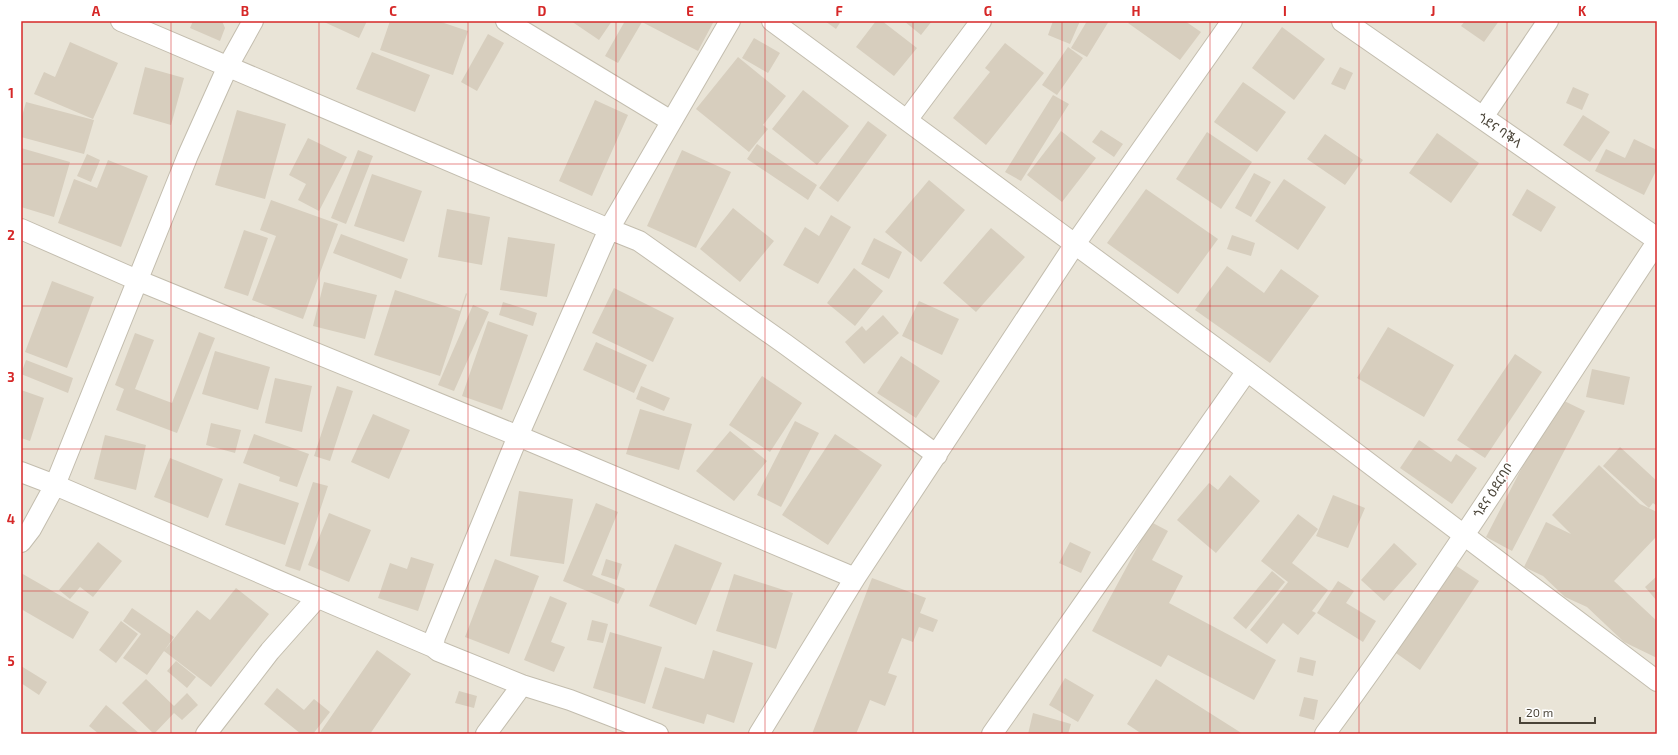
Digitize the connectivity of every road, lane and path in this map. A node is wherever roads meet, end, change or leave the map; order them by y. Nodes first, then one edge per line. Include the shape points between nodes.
1 (121, 21) edge
2 (252, 21) edge
3 (506, 21) edge
4 (730, 21) edge
5 (772, 21) edge
6 (981, 21) edge
7 (1232, 21) edge
8 (1548, 21) edge
9 (1345, 22) edge
10 (228, 66) junction
11 (1482, 117) junction
12 (671, 120) junction
13 (908, 120) junction
14 (21, 229) edge
15 (609, 229) junction
16 (1657, 239) edge
17 (1657, 242) edge
18 (1075, 244) junction
19 (137, 280) junction
20 (1247, 371) junction
21 (518, 436) junction
22 (937, 455) junction
23 (21, 472) edge
24 (55, 485) junction
25 (1464, 534) junction
26 (21, 542) edge
27 (855, 578) junction
28 (317, 598) junction
29 (433, 647) junction
30 (1657, 681) edge
31 (522, 685) junction
32 (206, 734) edge
33 (486, 734) edge
34 (658, 734) edge
35 (759, 734) edge
36 (992, 734) edge
37 (1325, 734) edge

1 - 10 street
2 - 10 street
3 - 12 street
4 - 12 street
5 - 13 street
6 - 13 street
7 - 18 street
8 - 11 street
9 - 11 street, ጎደና ባቕላ
10 - 15 street
10 - 19 street
11 - 16 street, ጎደና ባቕላ
12 - 15 street
13 - 18 street
14 - 19 street
15 - 21 street
15 - 22 street via 639,241
17 - 25 street, ጎደና ዕደርባቦ
18 - 20 street
18 - 22 street
19 - 21 street
19 - 24 street
20 - 25 street
20 - 36 street
21 - 27 street
21 - 29 street
22 - 27 street
23 - 24 street
24 - 26 street
24 - 28 street
25 - 30 street
25 - 37 street, ጎደና ዕደርባቦ
27 - 35 street
28 - 29 street
28 - 32 street via 270,651
29 - 31 street
31 - 33 street
31 - 34 street via 570,700

